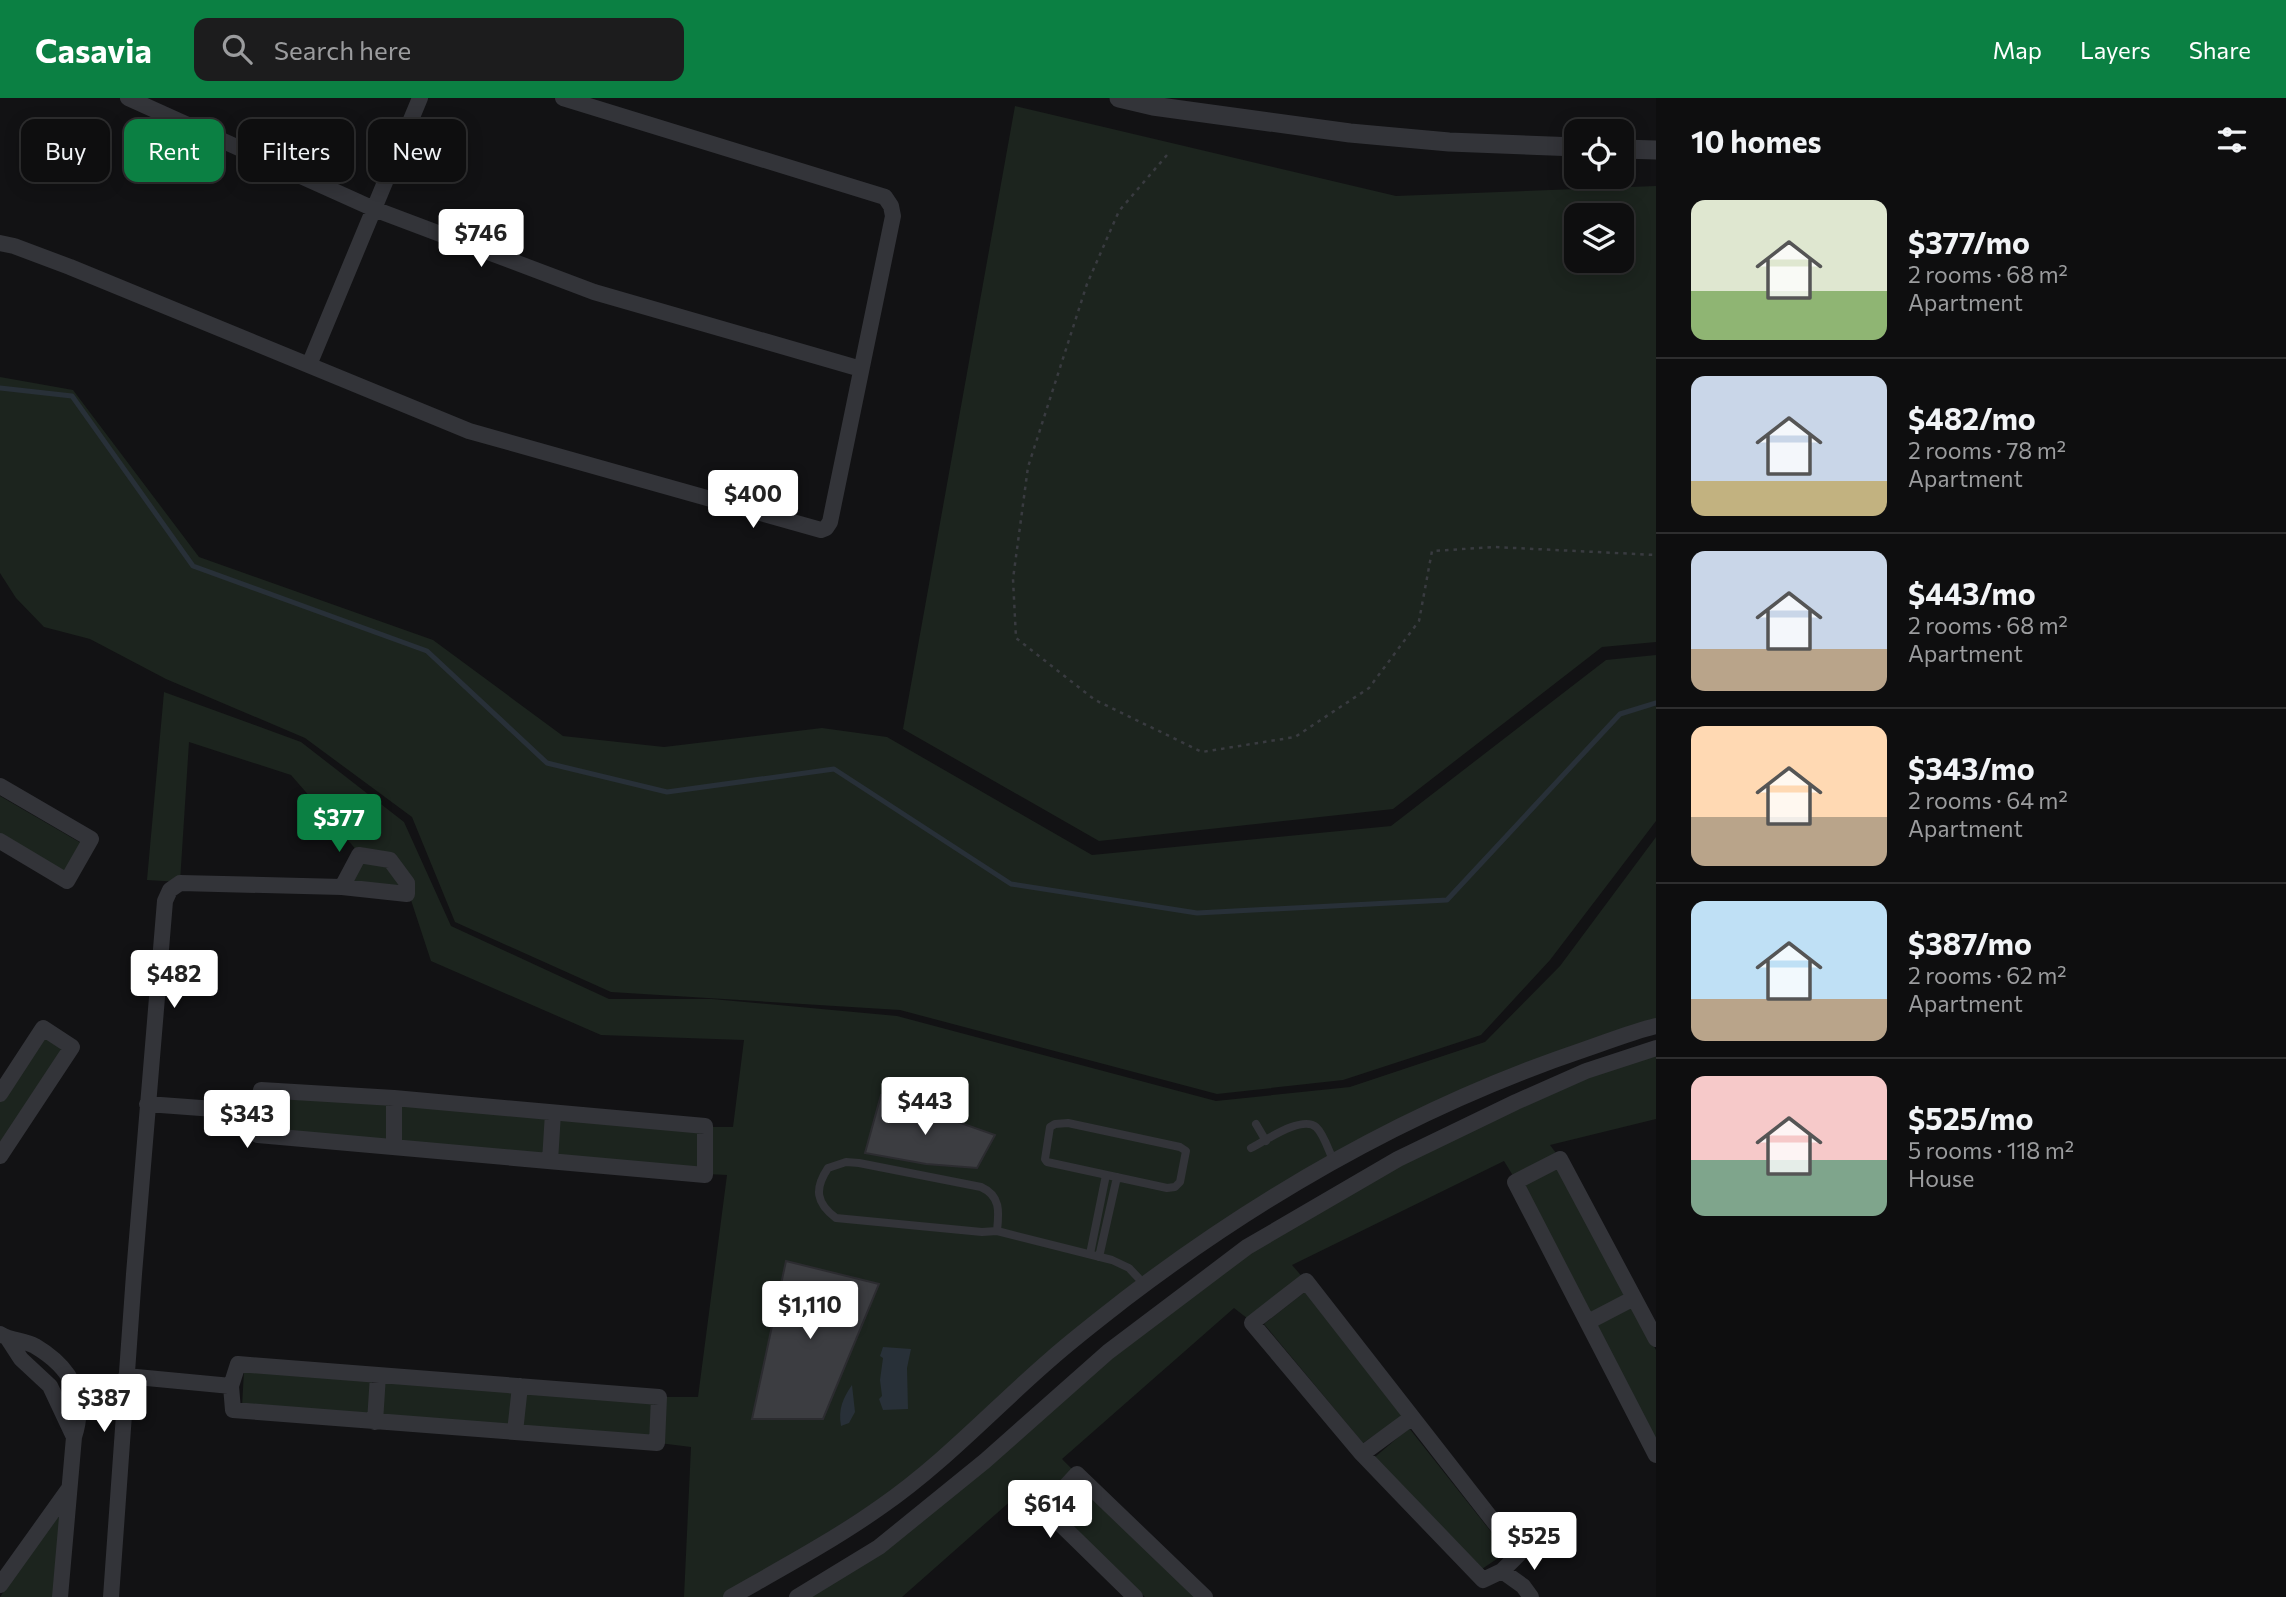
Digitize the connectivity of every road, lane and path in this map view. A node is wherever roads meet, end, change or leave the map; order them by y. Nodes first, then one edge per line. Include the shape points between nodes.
1 (128, 98) edge
2 (420, 98) edge
3 (563, 98) edge
4 (1119, 98) edge
5 (1564, 146) edge
6 (1634, 149) edge
7 (1656, 150) edge
8 (1167, 155) dead end
9 (374, 209) junction
10 (0, 243) edge
11 (309, 365) junction
12 (862, 369) junction
13 (1656, 555) edge
14 (0, 786) edge
15 (0, 842) edge
16 (342, 887) dead end
17 (1656, 1026) edge
18 (1656, 1048) edge
19 (1579, 1052) junction
20 (1586, 1072) junction
21 (0, 1094) edge
22 (394, 1098) junction
23 (147, 1104) junction
24 (256, 1112) junction
25 (553, 1113) junction
26 (1256, 1124) dead end
27 (1266, 1141) junction
28 (394, 1147) junction
29 (1251, 1149) dead end
30 (0, 1156) edge
31 (550, 1161) junction
32 (1334, 1162) junction
33 (1106, 1175) junction
34 (1117, 1177) junction
35 (997, 1231) junction
36 (1090, 1254) junction
37 (1099, 1257) junction
38 (1145, 1285) junction
39 (1634, 1298) junction
40 (1588, 1322) junction
41 (4, 1336) edge
42 (1656, 1339) edge
43 (378, 1375) junction
44 (126, 1376) junction
45 (231, 1386) junction
46 (520, 1386) junction
47 (1411, 1418) junction
48 (375, 1422) junction
49 (514, 1432) junction
50 (1362, 1454) junction
51 (1656, 1455) edge
52 (69, 1488) junction
53 (1505, 1575) junction
54 (0, 1585) edge
55 (60, 1597) edge
56 (111, 1597) edge
57 (731, 1597) edge
58 (797, 1597) edge
59 (1135, 1597) edge
60 (1205, 1597) edge
61 (1518, 1597) edge
62 (1531, 1597) edge

1 - 9 street
2 - 9 street
3 - 12 street via 885,197 892,216
4 - 5 street via 1350,133
6 - 7 street
8 - 13 path via 1119,211 1092,272 1028,467 1013,579 1016,638 1095,700 1202,752 1295,737 1369,688 1419,621 1432,551 1495,547
9 - 11 street
9 - 12 street via 594,292
10 - 11 street
11 - 12 street via 469,431 821,530 831,523
14 - 15 street via 91,839 67,881
16 - 23 street via 180,883 170,890 165,901
17 - 19 street
18 - 20 street
19 - 20 street
19 - 32 street via 1465,1096
20 - 58 street via 1398,1159 1247,1247 1108,1352 890,1539
21 - 30 street via 43,1028 72,1047
22 - 24 street via 261,1090
22 - 25 street
22 - 28 street
23 - 24 street
23 - 44 street
24 - 28 street via 258,1135
25 - 31 street
25 - 31 street via 705,1126 705,1175
26 - 27 lane
27 - 29 lane
27 - 32 lane via 1308,1124 1317,1128
28 - 31 street
32 - 38 street via 1210,1237
33 - 34 lane
33 - 34 lane via 1047,1162 1050,1127 1068,1124 1186,1151 1175,1187
33 - 36 lane
34 - 37 lane
35 - 35 lane via 836,1218 821,1204 819,1185 828,1168 846,1162 981,1187 998,1202
35 - 36 lane
36 - 37 lane
37 - 38 lane via 1129,1268
38 - 57 street via 1053,1357 882,1507
39 - 40 street
39 - 40 street via 1560,1159 1515,1182
39 - 42 street
40 - 51 street
41 - 52 street via 20,1359 50,1386 74,1437
43 - 45 street via 238,1364
43 - 46 street
43 - 48 street
44 - 45 street
44 - 56 street
45 - 48 street via 233,1410
46 - 49 street
46 - 49 street via 659,1397 657,1443
47 - 50 street
47 - 50 street via 1306,1281 1252,1323
47 - 53 street via 1519,1554
48 - 49 street
50 - 53 street via 1483,1580
52 - 54 street
52 - 55 street
53 - 61 street
53 - 62 street
59 - 60 street via 1045,1509 1077,1474

